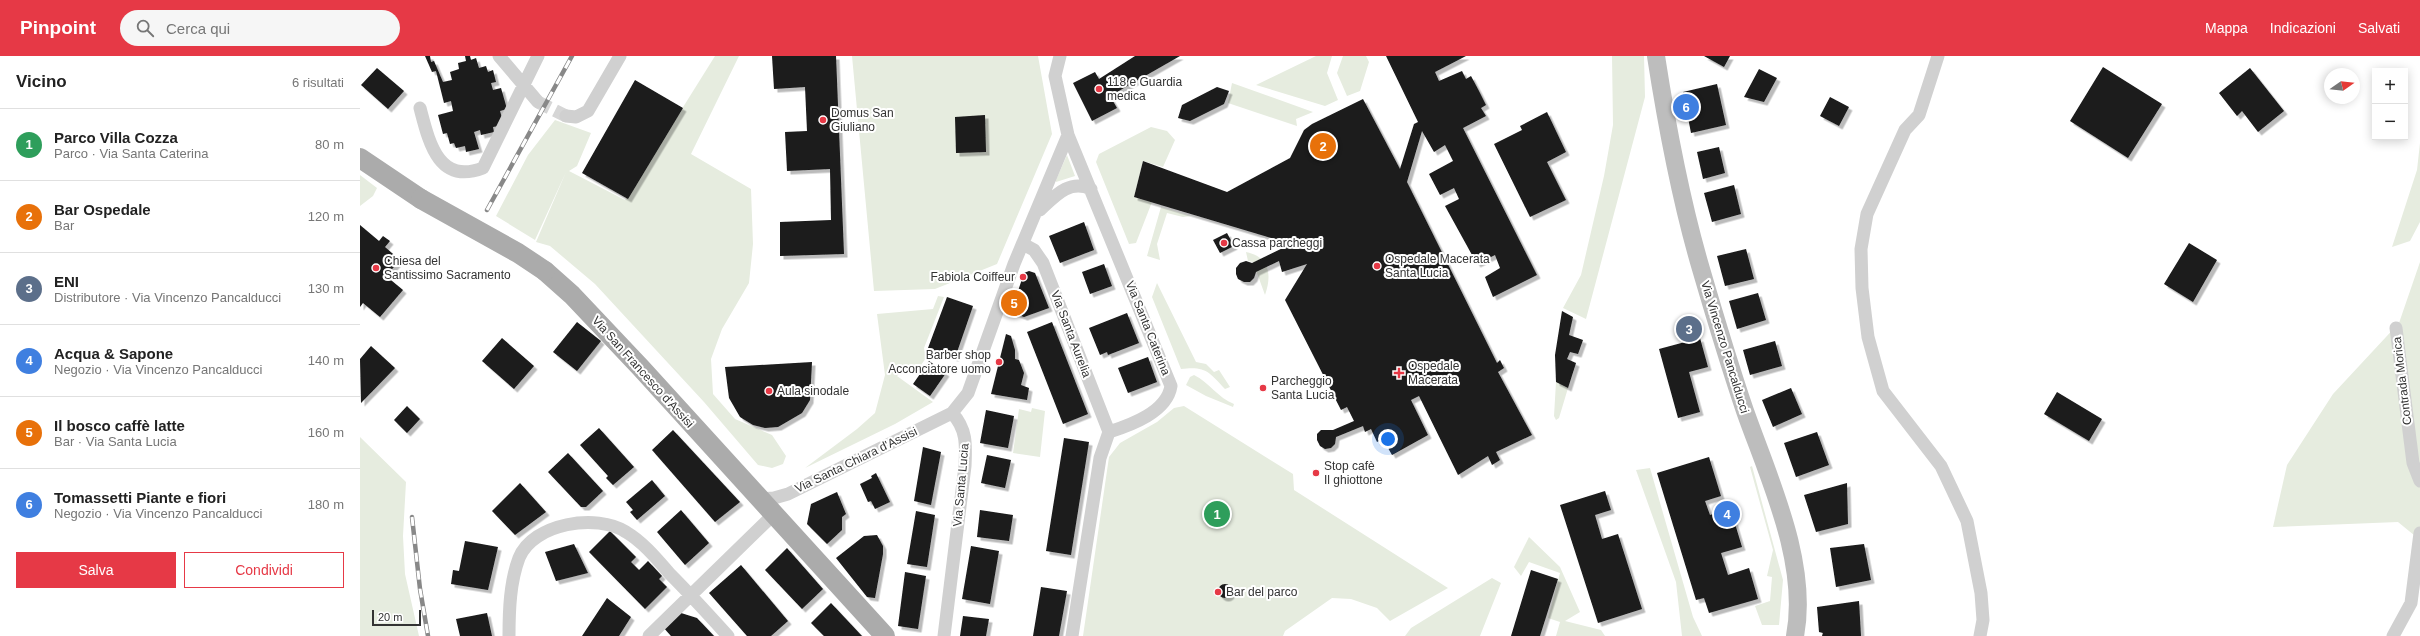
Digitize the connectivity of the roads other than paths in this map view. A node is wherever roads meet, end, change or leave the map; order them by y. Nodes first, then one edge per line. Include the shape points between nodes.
1 (499, 56) edge
2 (538, 56) edge
3 (620, 56) edge
4 (1060, 56) edge
5 (1656, 56) edge
6 (1938, 56) edge
7 (524, 86) junction
8 (538, 102) tunnel mouth
9 (420, 108) dead end
10 (566, 116) tunnel mouth
11 (1068, 135) junction
12 (360, 158) edge
13 (1091, 189) junction
14 (1037, 212) junction
15 (1024, 244) junction
16 (2396, 328) dead end
17 (952, 413) junction
18 (1109, 432) junction
19 (2420, 480) edge
20 (759, 499) junction
21 (774, 515) junction
22 (2420, 533) edge
23 (691, 595) junction
24 (509, 636) edge
25 (649, 636) edge
26 (728, 636) edge
27 (885, 636) edge
28 (944, 636) edge
29 (1072, 636) edge
30 (1795, 636) edge
31 (1980, 636) edge
32 (2393, 636) edge

1 - 7 street
2 - 7 street
3 - 10 street via 588,111 576,117
4 - 11 street via 1055,76
5 - 30 main road, Via Vincenzo Pancalducci via 1670,140 1700,267 1734,380 1786,530 1798,601
6 - 31 street via 1919,115 1905,130 1867,214 1861,249 1862,288 1868,337 1883,391 1941,466 1967,521 1981,593 1983,620
7 - 8 street
7 - 9 street via 484,168 474,172 458,172 447,166 434,153
11 - 13 street, Via Santa Caterina
11 - 14 street
12 - 20 main road, Via San Francesco d'Assisi, bridge via 421,199 518,253 545,271 572,295
13 - 14 street via 1082,185 1064,189
13 - 18 street, Via Santa Caterina via 1171,386 1163,404 1134,424
14 - 15 street
15 - 17 street via 1014,264 968,393
15 - 18 street, Via Santa Aurelia via 1034,250 1043,263
16 - 19 street, Contrada Morica via 2412,463
17 - 20 street, Via Santa Chiara d'Assisi via 788,494
17 - 28 street, Via Santa Lucia via 963,426 966,439 965,466
18 - 29 street via 1100,458
20 - 21 main road, Via San Francesco d'Assisi
21 - 23 street
21 - 27 main road, Via San Francesco d'Assisi
22 - 32 street via 2410,603
23 - 24 street via 626,531 600,523 579,522 554,528 532,541 520,557 510,601
23 - 25 street
23 - 26 street

